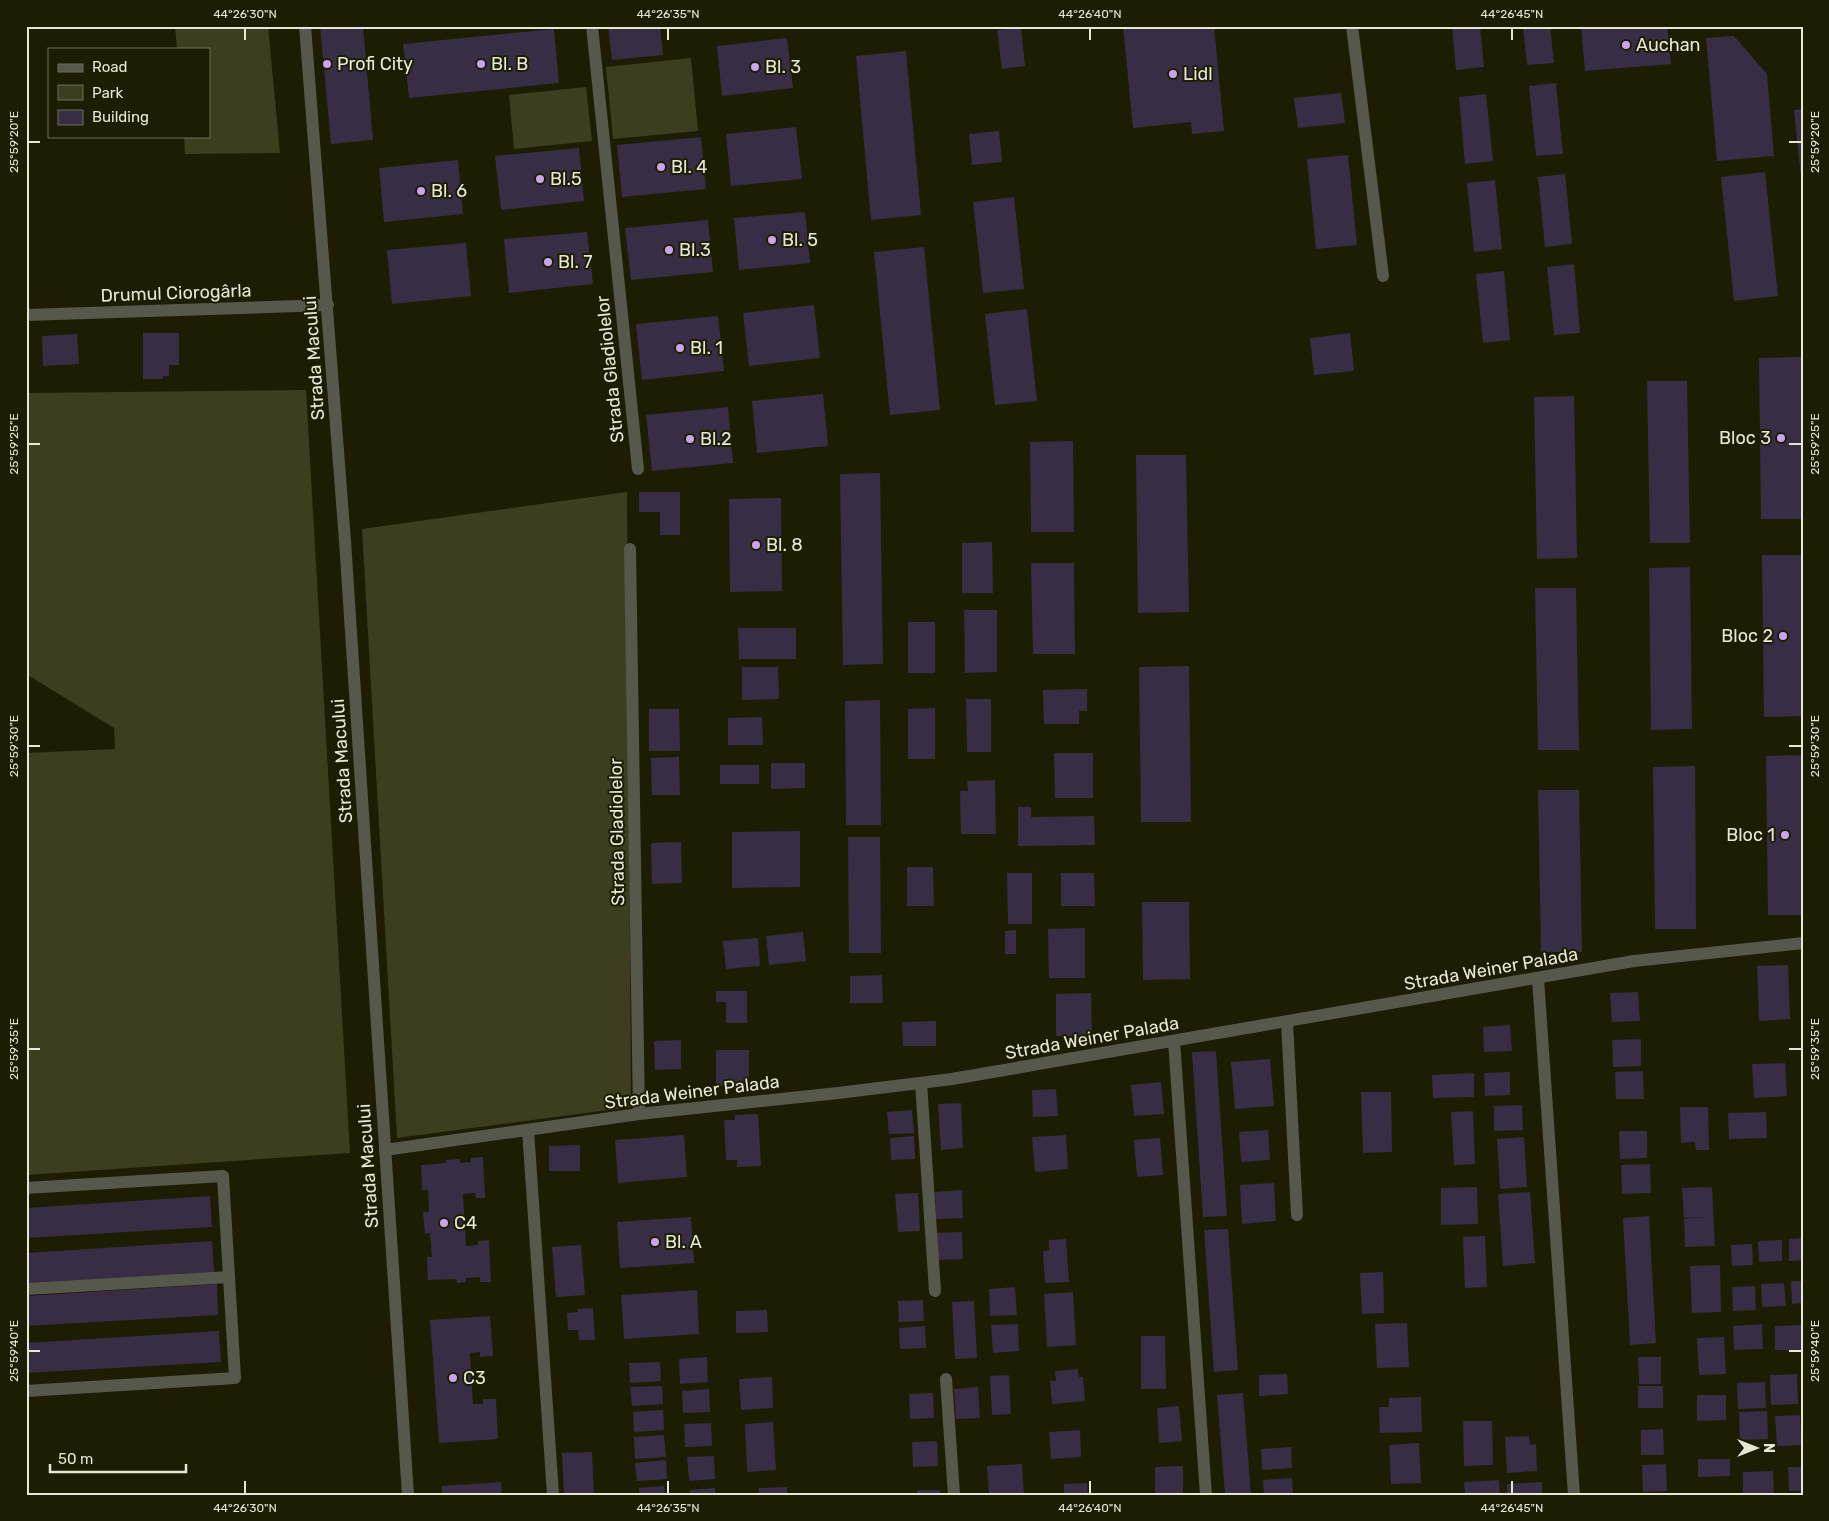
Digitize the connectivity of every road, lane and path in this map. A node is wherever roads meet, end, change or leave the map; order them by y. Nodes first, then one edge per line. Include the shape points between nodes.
1 (305, 26) edge
2 (592, 26) edge
3 (1352, 26) edge
4 (1382, 276) dead end
5 (328, 305) junction
6 (26, 315) edge
7 (638, 469) dead end
8 (630, 549) dead end
9 (1803, 943) edge
10 (1538, 979) junction
11 (1287, 1022) junction
12 (1174, 1041) junction
13 (921, 1083) junction
14 (638, 1114) junction
15 (528, 1130) junction
16 (385, 1150) junction
17 (26, 1188) edge
18 (1297, 1215) dead end
19 (229, 1277) junction
20 (26, 1289) edge
21 (934, 1291) dead end
22 (946, 1379) dead end
23 (26, 1391) edge
24 (408, 1495) edge
25 (553, 1495) edge
26 (954, 1495) edge
27 (1206, 1495) edge
28 (1574, 1495) edge

1 - 5 street, Strada Macului
2 - 7 street, Strada Gladiolelor
3 - 4 street
5 - 6 street, Drumul Ciorogârla
5 - 16 street, Strada Macului
8 - 14 street, Strada Gladiolelor
9 - 10 street, Strada Weiner Palada via 1656,958
10 - 11 street, Strada Weiner Palada
10 - 28 street
11 - 12 street, Strada Weiner Palada
11 - 18 street
12 - 13 street, Strada Weiner Palada
12 - 27 street
13 - 14 street, Strada Weiner Palada
13 - 21 street
14 - 15 street, Strada Weiner Palada
15 - 16 street, Strada Weiner Palada
15 - 25 street
16 - 24 street, Strada Macului
17 - 19 street via 223,1176
19 - 20 street
19 - 23 street via 235,1378
22 - 26 street

